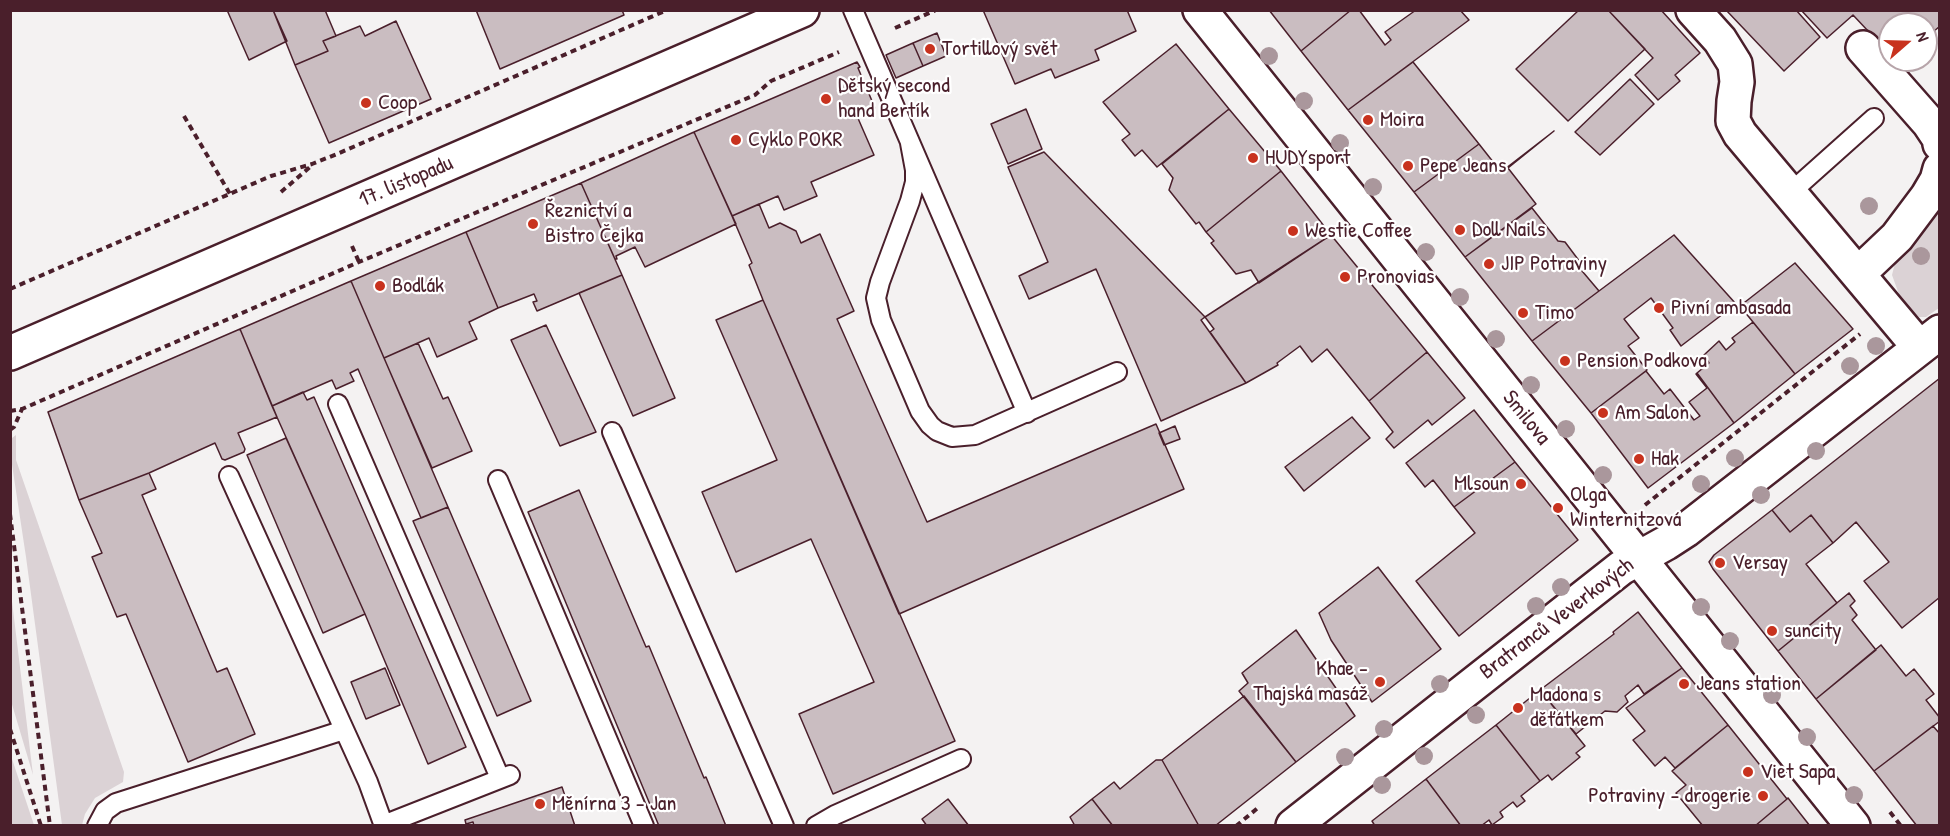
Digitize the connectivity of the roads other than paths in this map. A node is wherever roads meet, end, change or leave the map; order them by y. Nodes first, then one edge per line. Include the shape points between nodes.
1 (802, 10) edge
2 (853, 10) edge
3 (1200, 10) edge
4 (1693, 10) edge
5 (1863, 48) dead end
6 (1874, 118) dead end
7 (1936, 127) edge
8 (910, 142) junction
9 (1940, 169) edge
10 (1790, 193) junction
11 (1858, 274) junction
12 (1929, 340) edge
13 (10, 353) edge
14 (1117, 372) dead end
15 (338, 404) dead end
16 (1027, 413) junction
17 (612, 432) dead end
18 (229, 476) dead end
19 (498, 480) dead end
20 (1638, 557) junction
21 (344, 730) junction
22 (961, 759) dead end
23 (98, 825) edge
24 (384, 825) edge
25 (644, 825) edge
26 (784, 825) edge
27 (816, 825) edge
28 (1293, 825) edge
29 (1853, 825) edge

1 - 13 street, 17. listopadu
2 - 8 lane
3 - 20 street, Smilova
4 - 10 street via 1720,40 1734,64 1737,82 1733,121
5 - 7 street
6 - 10 lane
8 - 16 lane
8 - 16 lane via 915,182 876,298 881,320 924,419 937,431 952,437 975,435
9 - 11 street via 1927,197 1897,237
10 - 11 street
11 - 12 street
12 - 20 street, Bratranců Veverkových via 1686,530
14 - 16 lane
15 - 24 lane via 506,776
17 - 26 lane
18 - 21 lane
19 - 25 lane
20 - 28 street, Bratranců Veverkových
20 - 29 street, Smilova
21 - 23 lane via 116,803 105,811
21 - 24 lane
22 - 27 lane

